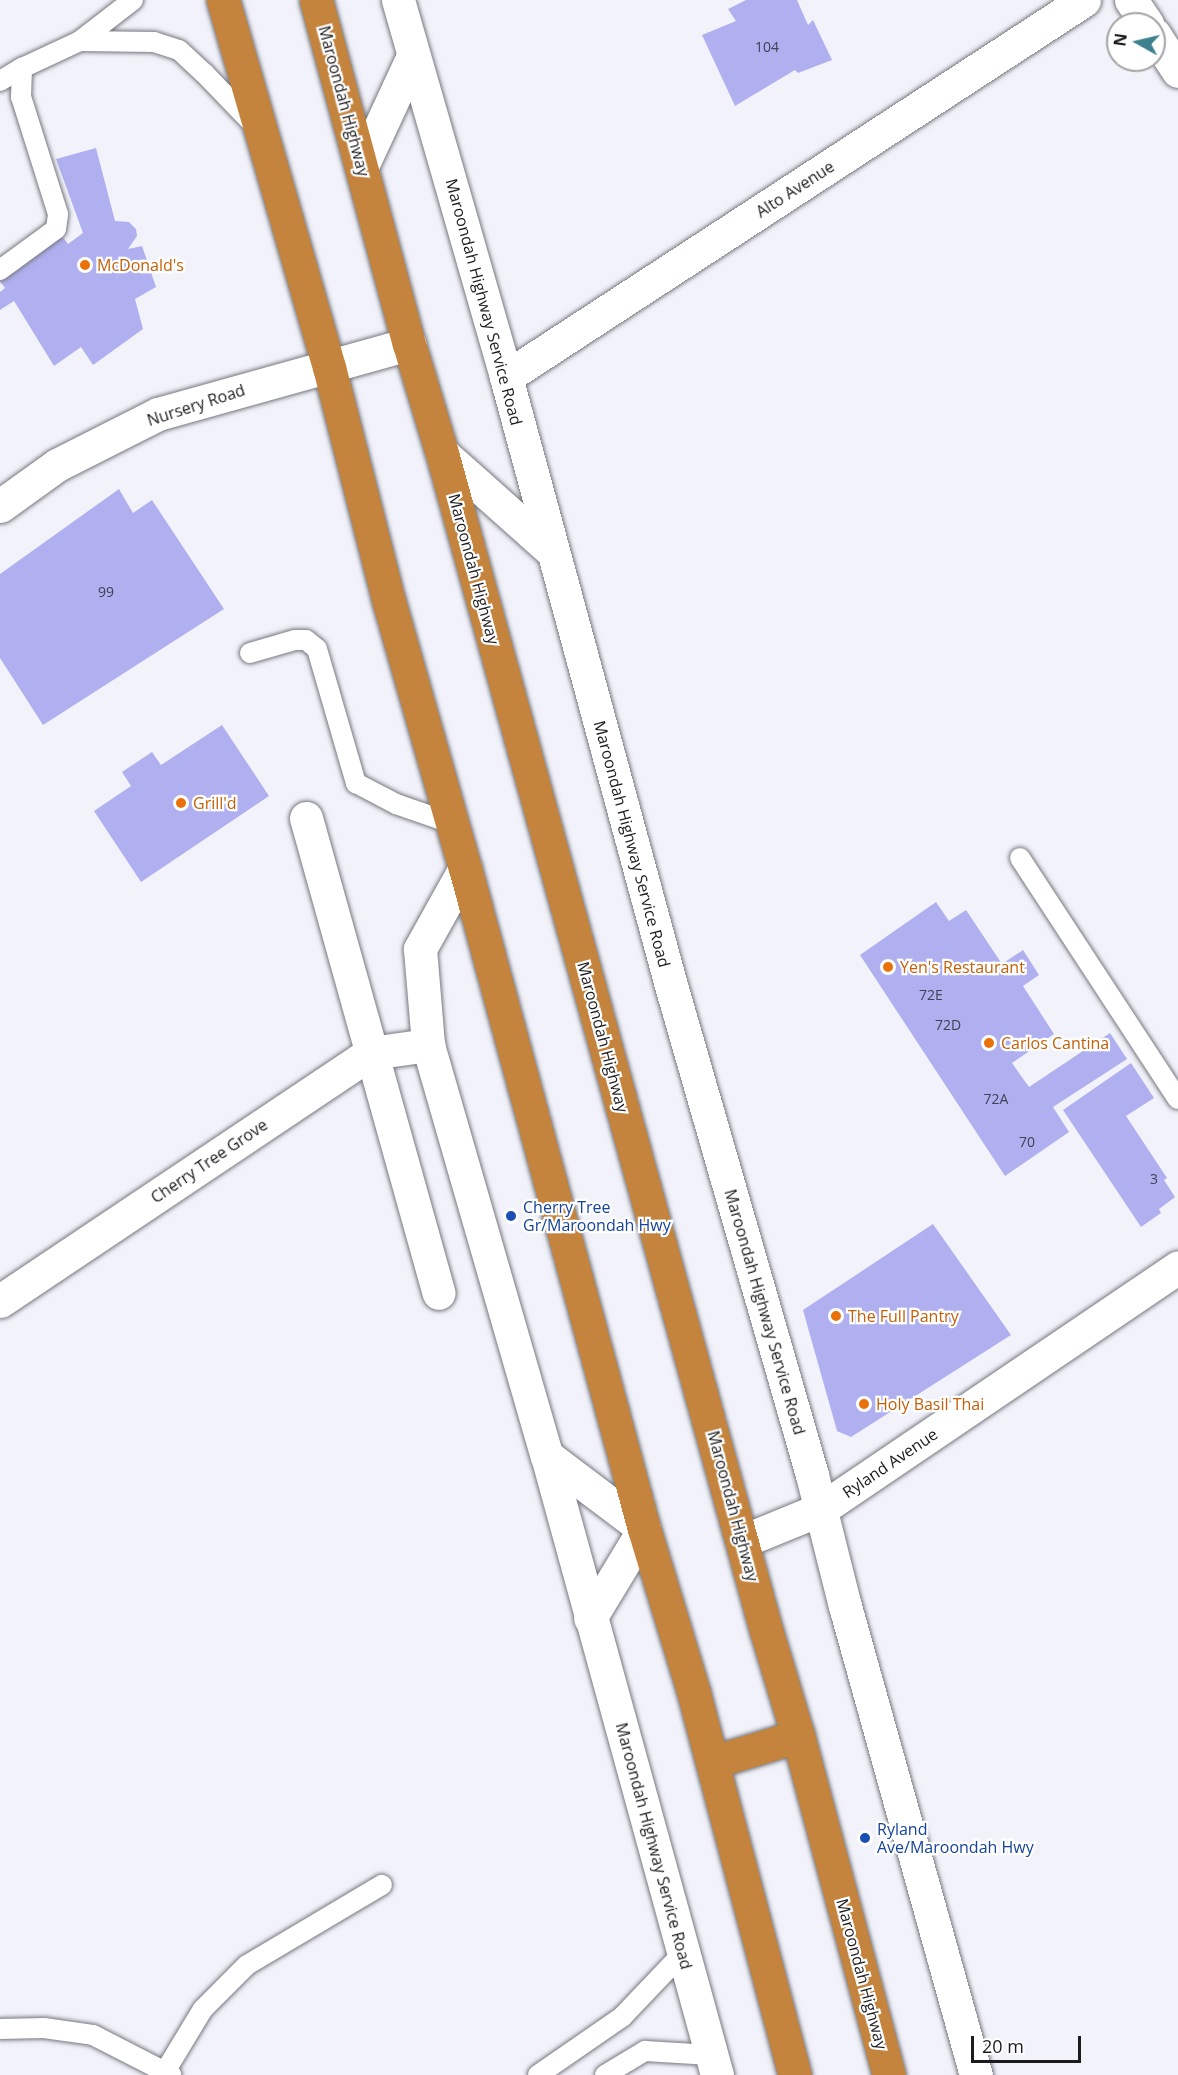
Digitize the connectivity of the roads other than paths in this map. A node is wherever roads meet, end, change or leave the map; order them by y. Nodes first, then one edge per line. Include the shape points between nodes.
1 (133, 0) edge
2 (223, 0) edge
3 (316, 0) edge
4 (398, 0) edge
5 (1084, 0) edge
6 (80, 41) junction
7 (1166, 52) edge
8 (413, 56) junction
9 (22, 68) junction
10 (1178, 70) edge
11 (0, 81) edge
12 (264, 136) junction
13 (362, 166) junction
14 (0, 270) edge
15 (409, 344) junction
16 (329, 367) junction
17 (506, 377) junction
18 (442, 453) junction
19 (0, 506) edge
20 (551, 550) junction
21 (250, 652) dead end
22 (306, 818) dead end
23 (451, 823) junction
24 (1020, 858) dead end
25 (465, 868) junction
26 (428, 1045) junction
27 (371, 1053) junction
28 (1178, 1099) edge
29 (1178, 1267) edge
30 (439, 1293) dead end
31 (0, 1301) edge
32 (547, 1456) junction
33 (821, 1509) junction
34 (644, 1529) junction
35 (743, 1541) junction
36 (590, 1618) junction
37 (798, 1736) junction
38 (713, 1762) junction
39 (382, 1885) dead end
40 (682, 1954) junction
41 (0, 2029) edge
42 (714, 2065) edge
43 (169, 2072) edge
44 (538, 2075) edge
45 (605, 2075) edge
46 (795, 2075) edge
47 (889, 2075) edge
48 (976, 2075) edge

1 - 6 lane
2 - 12 highway
3 - 13 highway, Maroondah Highway
4 - 8 street, Maroondah Highway Service Road
5 - 17 street, Alto Avenue
6 - 9 lane
6 - 12 lane via 154,42 179,50
7 - 10 street
8 - 13 street
8 - 17 street, Maroondah Highway Service Road
9 - 11 lane
9 - 14 lane via 21,97 58,214 56,229
12 - 16 highway
13 - 15 highway, Maroondah Highway
15 - 16 street, Nursery Road
15 - 18 highway, Maroondah Highway
16 - 19 street, Nursery Road via 158,414 57,465
16 - 23 highway
17 - 20 street, Maroondah Highway Service Road
18 - 20 street
18 - 35 highway, Maroondah Highway
20 - 33 street, Maroondah Highway Service Road
21 - 23 lane via 306,640 316,649 356,783 396,804
22 - 27 street
23 - 25 highway
24 - 28 lane
25 - 26 street, Maroondah Highway Service Road via 420,949
25 - 34 highway
26 - 27 street, Cherry Tree Grove
26 - 32 street, Maroondah Highway Service Road
27 - 30 street
27 - 31 street, Cherry Tree Grove
29 - 33 street, Ryland Avenue
32 - 34 street
32 - 36 street, Maroondah Highway Service Road
33 - 35 street, Ryland Avenue
33 - 48 street, Maroondah Highway Service Road
34 - 36 street
34 - 38 highway
35 - 37 highway, Maroondah Highway
36 - 40 street, Maroondah Highway Service Road
37 - 38 highway
37 - 47 highway, Maroondah Highway
38 - 46 highway
39 - 43 lane via 247,1965 203,2009
40 - 42 street, Maroondah Highway Service Road
40 - 44 lane via 622,2017
41 - 43 lane via 44,2028 93,2035
42 - 45 lane via 645,2051

